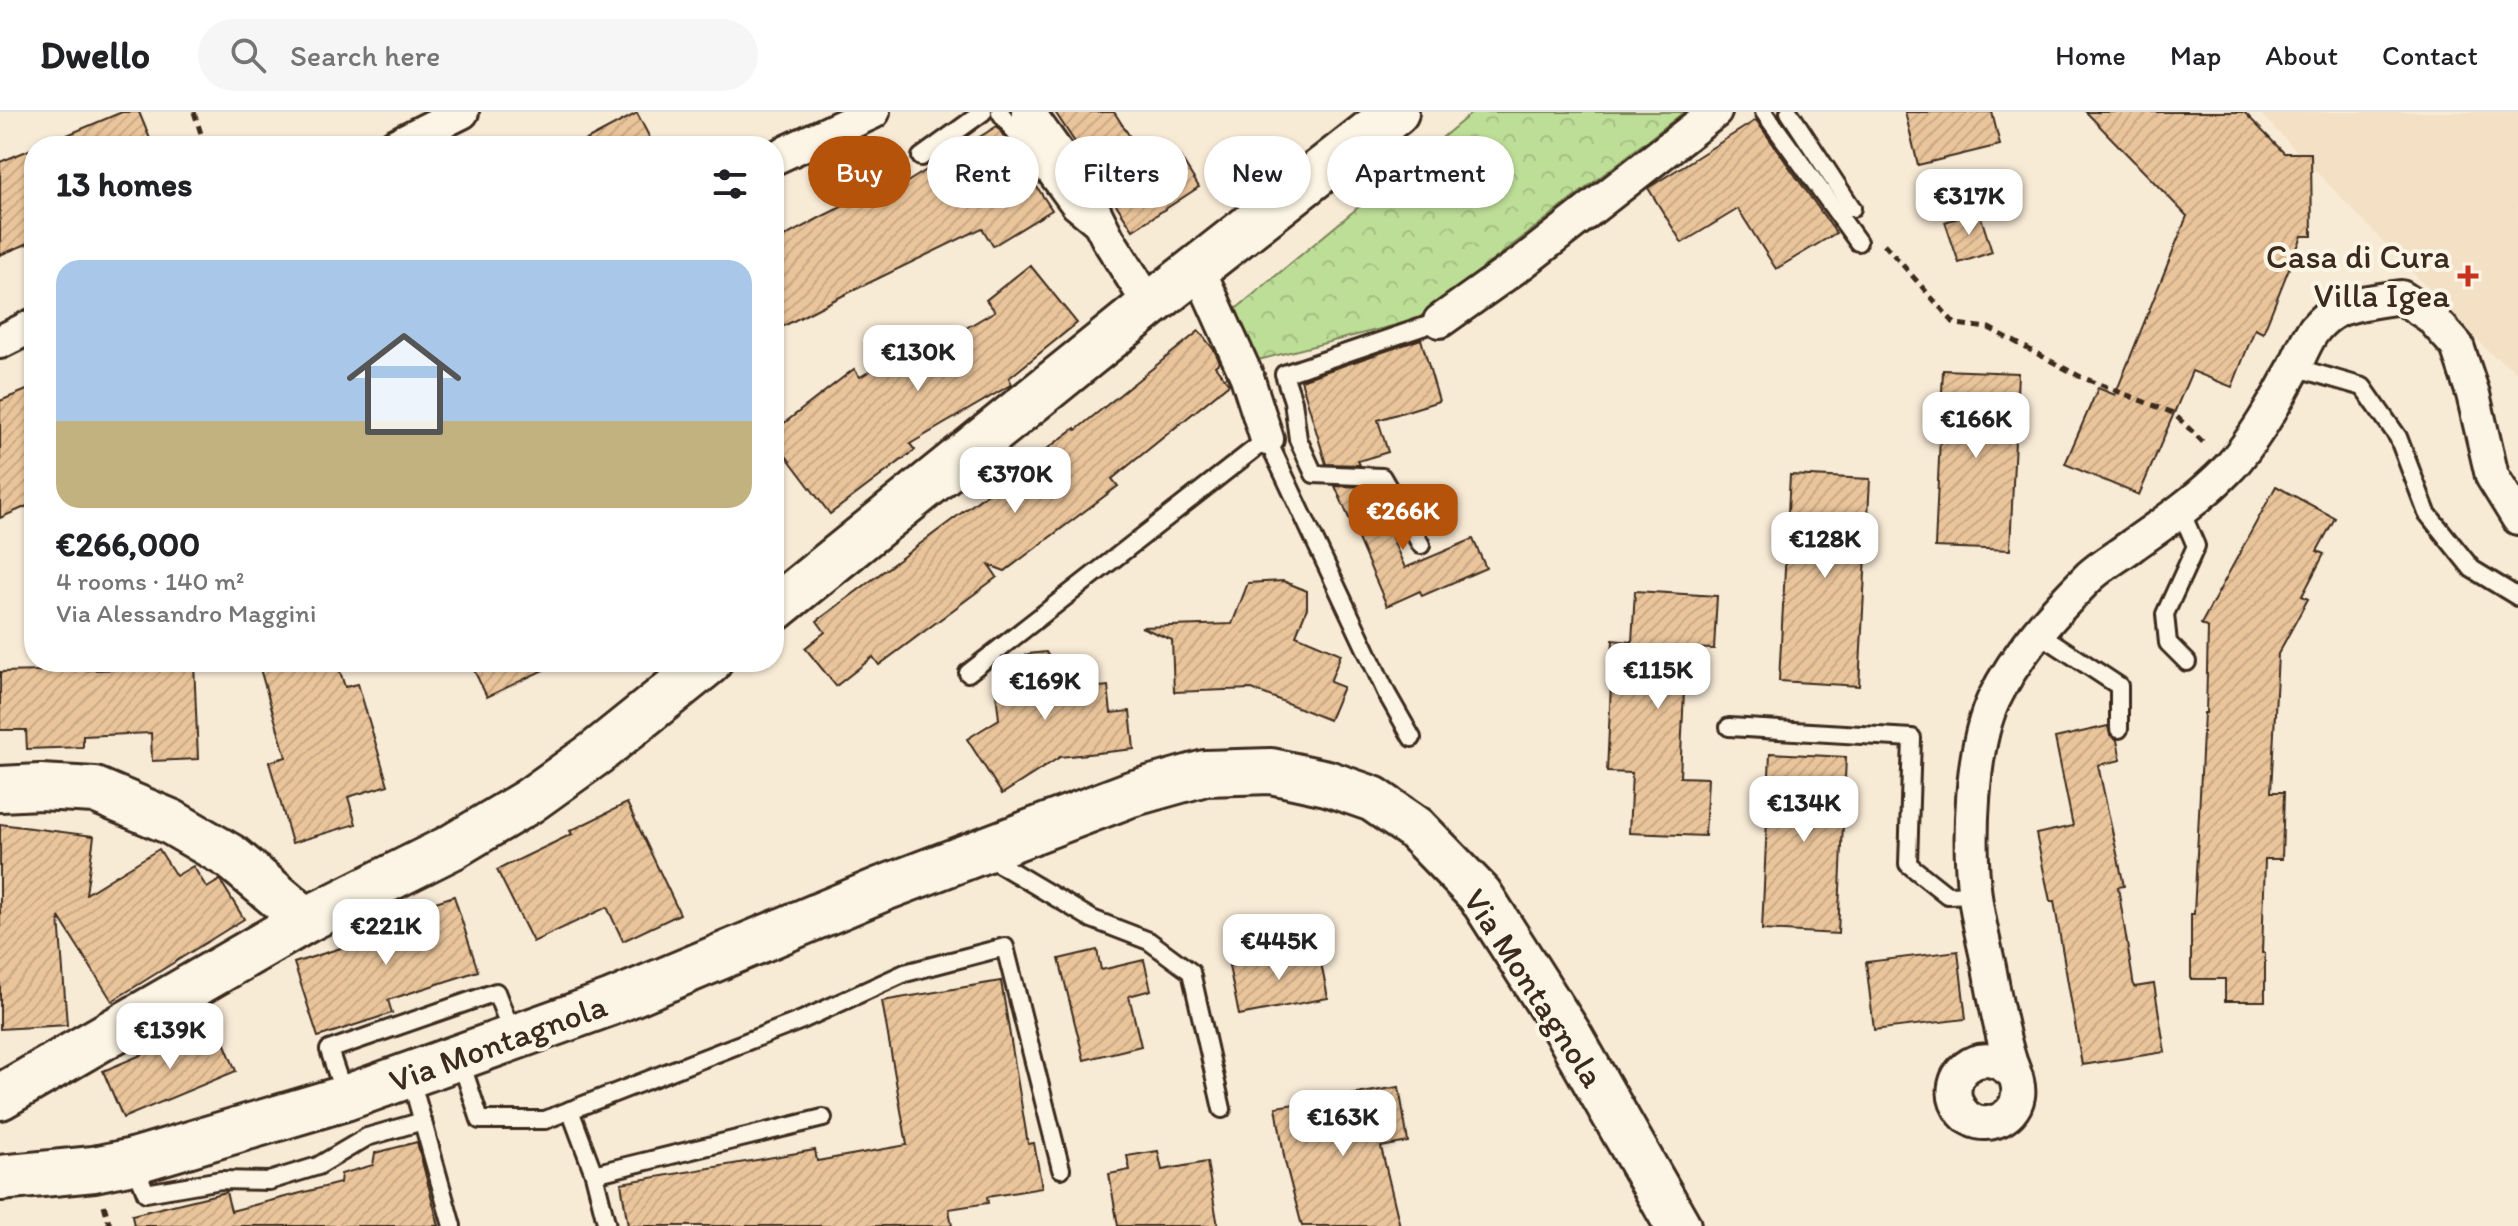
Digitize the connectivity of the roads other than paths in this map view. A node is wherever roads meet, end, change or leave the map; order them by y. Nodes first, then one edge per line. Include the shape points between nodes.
1 (462, 112) edge
2 (873, 112) edge
3 (983, 112) edge
4 (1000, 112) edge
5 (1028, 112) edge
6 (1396, 112) edge
7 (1715, 112) edge
8 (1764, 112) edge
9 (1789, 112) edge
10 (414, 136) edge
11 (784, 153) edge
12 (921, 157) dead end
13 (1852, 208) road end
14 (1108, 239) junction
15 (1858, 242) dead end
16 (1198, 268) junction
17 (1150, 305) junction
18 (1440, 321) joint
19 (24, 330) edge
20 (0, 342) edge
21 (2294, 367) junction
22 (1267, 439) junction
23 (2181, 511) junction
24 (2518, 518) edge
25 (1421, 545) dead end
26 (2518, 597) edge
27 (784, 601) edge
28 (2037, 632) junction
29 (2187, 662) dead end
30 (697, 672) edge
31 (968, 673) dead end
32 (1729, 727) dead end
33 (2119, 729) dead end
34 (1412, 738) dead end
35 (0, 789) edge
36 (981, 853) junction
37 (1975, 894) junction
38 (306, 920) junction
39 (2002, 1034) junction
40 (514, 1038) junction
41 (459, 1057) junction
42 (1966, 1067) junction
43 (410, 1075) junction
44 (2016, 1077) junction
45 (0, 1097) edge
46 (345, 1098) junction
47 (1222, 1109) dead end
48 (570, 1110) junction
49 (823, 1118) dead end
50 (423, 1121) junction
51 (133, 1161) junction
52 (1061, 1169) dead end
53 (594, 1174) junction
54 (0, 1178) edge
55 (452, 1226) edge
56 (607, 1226) edge
57 (1678, 1226) edge

1 - 10 street
2 - 11 street
3 - 12 lane
4 - 14 lane via 1071,209
5 - 14 street via 1083,189
6 - 16 main road
7 - 18 street
8 - 15 lane
9 - 13 lane
14 - 17 street
16 - 17 main road
16 - 22 street via 1252,390
17 - 27 main road
18 - 25 lane via 1284,374 1298,439 1314,474 1382,477
19 - 20 street
21 - 23 street via 2230,467
21 - 24 street via 2306,339 2332,313 2401,297 2430,316 2457,346 2492,476
21 - 26 lane via 2363,387 2398,437 2427,513 2472,569
22 - 31 lane
22 - 34 lane
23 - 28 street via 2093,573
23 - 29 lane via 2196,546 2165,614 2168,643
28 - 33 lane via 2119,686
28 - 37 street via 1993,700 1977,756 1972,819
30 - 38 main road via 529,801 452,847
32 - 37 lane via 1912,738 1908,864 1947,895
35 - 38 main road via 95,790 171,822 231,857
36 - 40 main road, Via Montagnola
36 - 47 lane via 1092,919 1149,941 1191,972
36 - 57 main road, Via Montagnola via 1131,794 1205,773 1271,771 1373,799 1415,828 1480,895 1569,1035
37 - 39 street
38 - 45 main road
39 - 42 street
39 - 44 street
40 - 41 main road, Via Montagnola
40 - 46 lane via 496,992 344,1044 329,1050
41 - 43 main road, Via Montagnola
41 - 48 lane via 480,1120 545,1120
42 - 44 street via 1975,1061 2000,1062
42 - 44 street via 1955,1086 1957,1103 1971,1120 1987,1123 2008,1116 2019,1088
43 - 46 main road, Via Montagnola
43 - 50 lane
46 - 51 main road, Via Montagnola
48 - 52 lane via 802,1020 905,973 1005,947
48 - 53 lane
49 - 53 lane
50 - 51 lane via 367,1137 318,1166 269,1181 221,1180 146,1193
50 - 55 lane
51 - 54 main road, Via Montagnola
53 - 56 lane

